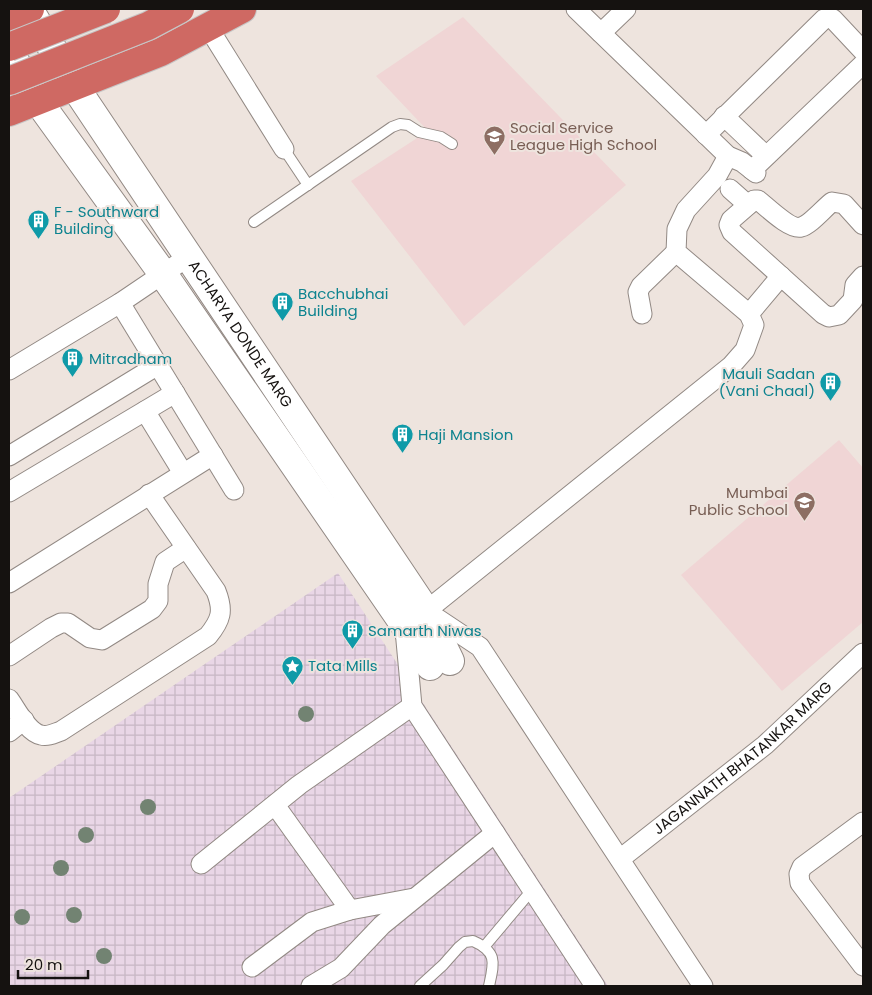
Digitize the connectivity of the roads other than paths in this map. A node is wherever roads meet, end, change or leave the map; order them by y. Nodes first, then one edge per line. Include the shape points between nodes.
1 (29, 9) edge
2 (89, 9) edge
3 (106, 9) edge
4 (180, 9) edge
5 (242, 9) edge
6 (576, 9) edge
7 (626, 9) edge
8 (9, 18) edge
9 (208, 27) junction
10 (601, 33) junction
11 (9, 49) edge
12 (863, 51) edge
13 (863, 64) edge
14 (115, 72) junction
15 (9, 81) edge
16 (75, 87) junction
17 (38, 101) junction
18 (9, 112) edge
19 (724, 116) junction
20 (706, 134) junction
21 (452, 144) dead end
22 (284, 149) joint
23 (728, 156) junction
24 (766, 156) junction
25 (723, 183) junction
26 (308, 185) junction
27 (748, 205) junction
28 (254, 222) dead end
29 (863, 225) edge
30 (676, 252) junction
31 (188, 257) junction
32 (163, 274) junction
33 (781, 276) junction
34 (863, 276) edge
35 (120, 303) junction
36 (642, 314) dead end
37 (748, 314) junction
38 (158, 365) junction
39 (9, 370) edge
40 (175, 393) junction
41 (145, 411) junction
42 (213, 455) junction
43 (9, 456) edge
44 (183, 473) junction
45 (234, 490) dead end
46 (9, 492) edge
47 (149, 494) junction
48 (186, 548) junction
49 (9, 583) edge
50 (415, 617) junction
51 (863, 653) edge
52 (9, 656) edge
53 (440, 664) dead end
54 (9, 699) edge
55 (412, 706) junction
56 (24, 720) junction
57 (9, 732) edge
58 (275, 805) junction
59 (863, 822) edge
60 (495, 833) junction
61 (620, 859) junction
62 (201, 864) dead end
63 (532, 890) junction
64 (416, 898) junction
65 (350, 910) junction
66 (484, 947) junction
67 (863, 966) edge
68 (252, 967) dead end
69 (311, 986) edge
70 (420, 986) edge
71 (489, 986) edge
72 (595, 986) edge
73 (703, 986) edge

1 - 8 highway
1 - 16 main road, ACHARYA DONDE MARG
2 - 14 highway
3 - 11 highway, bridge
4 - 15 highway, bridge via 148,26
5 - 9 highway
6 - 10 street
7 - 10 street
9 - 14 highway
9 - 22 street
10 - 20 street
11 - 17 main road, ACHARYA DONDE MARG
12 - 19 street via 833,19 824,19
13 - 24 street
14 - 16 highway
16 - 17 highway
16 - 31 main road, ACHARYA DONDE MARG
17 - 18 highway
17 - 32 main road, ACHARYA DONDE MARG
19 - 20 street
19 - 24 street
20 - 23 street
21 - 26 lane via 441,137 400,124
22 - 26 lane
23 - 24 street via 754,172
23 - 25 street
25 - 27 street
25 - 30 street via 686,210 677,229
26 - 28 lane
27 - 29 street via 758,200 792,226 800,228 832,202 838,202 844,204
27 - 33 street via 731,220 732,232
30 - 36 street via 641,286 638,292
30 - 37 street
31 - 32 street
31 - 50 main road, ACHARYA DONDE MARG
32 - 35 street
32 - 50 main road, ACHARYA DONDE MARG
33 - 34 street via 823,314 835,317 853,300 855,285
33 - 37 street
35 - 38 street
35 - 39 street
37 - 50 street via 754,325 746,350 732,366
38 - 40 street
38 - 43 street
40 - 41 street
40 - 42 street
41 - 44 street
41 - 46 street
42 - 44 street
42 - 45 street
44 - 47 street
47 - 48 street
47 - 49 street
48 - 52 street via 165,562 158,584 158,601 152,609 102,640 90,638 68,623 61,623
48 - 56 street via 221,604 221,614 208,636 61,731 42,735 31,730
50 - 53 main road, ACHARYA DONDE MARG
50 - 55 street
50 - 61 street via 480,647
51 - 61 street, JAGANNATH BHATANKAR MARG via 766,744
54 - 56 street
55 - 58 street
55 - 60 street
56 - 57 street
58 - 62 street
58 - 65 street
59 - 67 street via 802,867 799,874 800,883
60 - 63 street
60 - 64 street
61 - 73 street
63 - 66 lane
63 - 72 street
64 - 65 street
64 - 69 street via 382,926 341,968
65 - 68 street via 312,922
66 - 70 lane via 473,941 465,942
66 - 71 lane via 494,962

